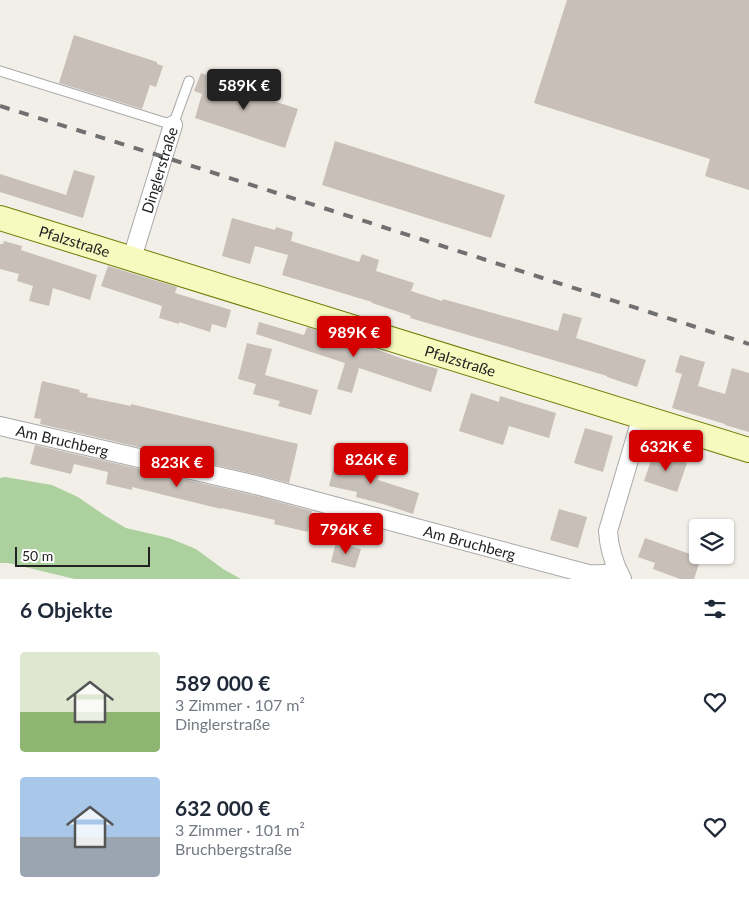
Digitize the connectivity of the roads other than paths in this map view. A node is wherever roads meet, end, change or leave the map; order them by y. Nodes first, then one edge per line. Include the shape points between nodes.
1 (0, 71) edge
2 (189, 81) dead end
3 (173, 125) junction
4 (0, 218) edge
5 (132, 258) junction
6 (642, 416) junction
7 (0, 426) edge
8 (749, 450) edge
9 (620, 575) edge

1 - 3 lane
2 - 3 lane, Dinglerstraße
3 - 5 street, Dinglerstraße
4 - 5 main road, Pfalzstraße
5 - 6 main road, Pfalzstraße
6 - 8 main road, Pfalzstraße
6 - 9 street via 608,531 609,545
7 - 9 street, Am Bruchberg via 252,484 588,574

